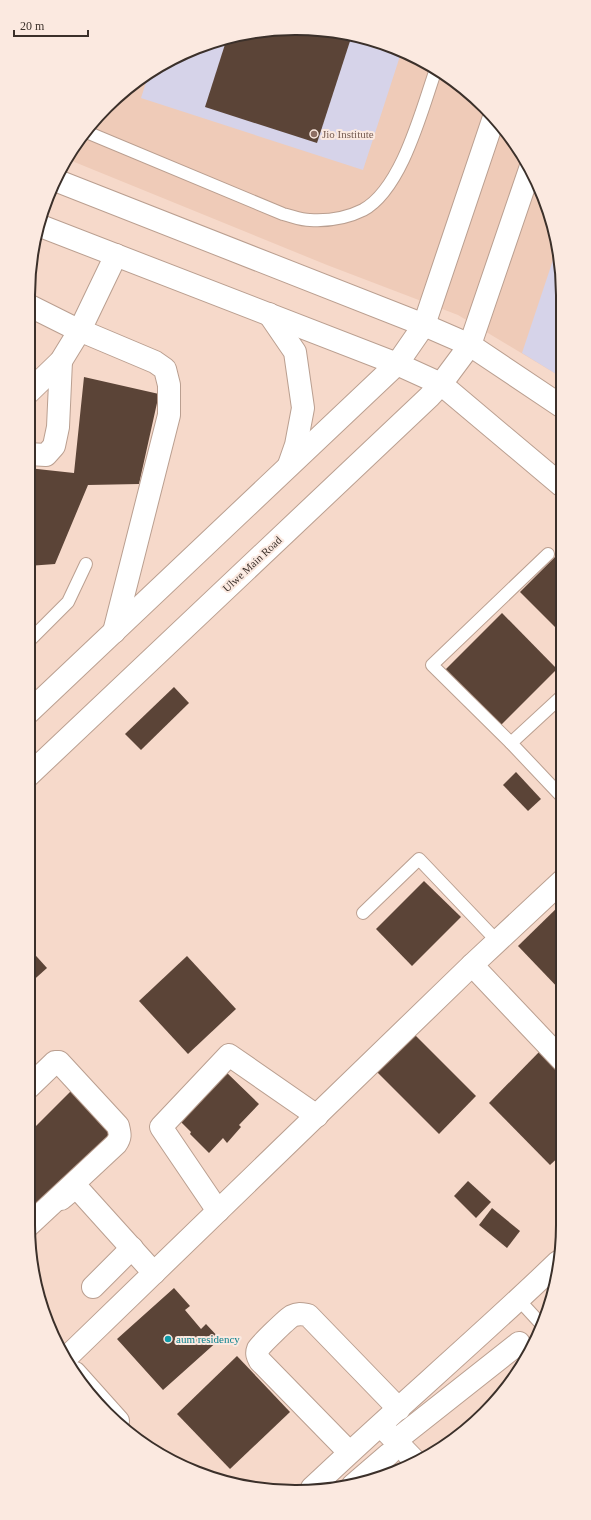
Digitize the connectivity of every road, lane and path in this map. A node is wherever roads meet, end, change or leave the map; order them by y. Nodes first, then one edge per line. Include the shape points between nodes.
1 (434, 75) edge
2 (491, 125) edge
3 (91, 134) edge
4 (527, 177) edge
5 (61, 183) edge
6 (44, 227) edge
7 (116, 256) junction
8 (35, 309) edge
9 (269, 314) junction
10 (424, 325) junction
11 (80, 330) junction
12 (470, 345) junction
13 (62, 361) junction
14 (397, 364) junction
15 (441, 384) junction
16 (35, 386) edge
17 (556, 403) edge
18 (35, 454) edge
19 (289, 466) junction
20 (556, 481) edge
21 (548, 554) dead end
22 (86, 564) dead end
23 (114, 632) junction
24 (35, 635) edge
25 (556, 702) edge
26 (35, 706) edge
27 (511, 743) junction
28 (35, 769) edge
29 (556, 791) edge
30 (556, 887) edge
31 (363, 913) dead end
32 (498, 942) junction
33 (472, 965) junction
34 (556, 1054) edge
35 (35, 1081) edge
36 (317, 1116) junction
37 (218, 1211) junction
38 (35, 1219) edge
39 (35, 1225) edge
40 (132, 1248) junction
41 (552, 1267) edge
42 (154, 1273) junction
43 (93, 1287) dead end
44 (519, 1300) junction
45 (498, 1319) junction
46 (537, 1320) edge
47 (524, 1348) edge
48 (70, 1354) edge
49 (399, 1409) junction
50 (388, 1445) edge
51 (349, 1452) junction
52 (410, 1458) edge
53 (360, 1477) edge
54 (317, 1484) edge

1 - 3 lane via 413,135 384,193 363,210 336,219 308,220 283,214
2 - 10 street
4 - 12 street, Ulwe Main Road
5 - 10 street
6 - 7 street
7 - 9 street
7 - 11 street
8 - 11 street
9 - 14 street
9 - 19 street via 295,352 303,408
10 - 12 street
10 - 14 street
11 - 13 street
11 - 23 street via 155,362 165,369 169,385 169,415
12 - 15 street, Ulwe Main Road
12 - 17 street
13 - 16 street
13 - 18 street via 58,427 54,446 46,455
14 - 15 street
14 - 19 street
15 - 20 street
15 - 28 street, Ulwe Main Road
19 - 23 street
21 - 27 lane via 432,665
22 - 24 lane via 68,602
23 - 26 street
25 - 27 lane
27 - 29 lane
30 - 32 street
31 - 32 lane via 419,859
32 - 33 street
33 - 34 street
33 - 36 street
35 - 38 street via 55,1062 59,1062 118,1126 121,1135 116,1144
36 - 37 street
36 - 37 street via 229,1055 161,1127
37 - 42 street
39 - 40 street via 73,1189 80,1191
40 - 42 street
40 - 43 street
41 - 44 street
42 - 48 street
44 - 45 street
44 - 46 lane
45 - 47 street
45 - 49 street
47 - 50 street
49 - 50 street
49 - 51 street via 308,1315 291,1316 264,1342 257,1356
50 - 51 street
50 - 52 street
50 - 53 street
51 - 54 street

